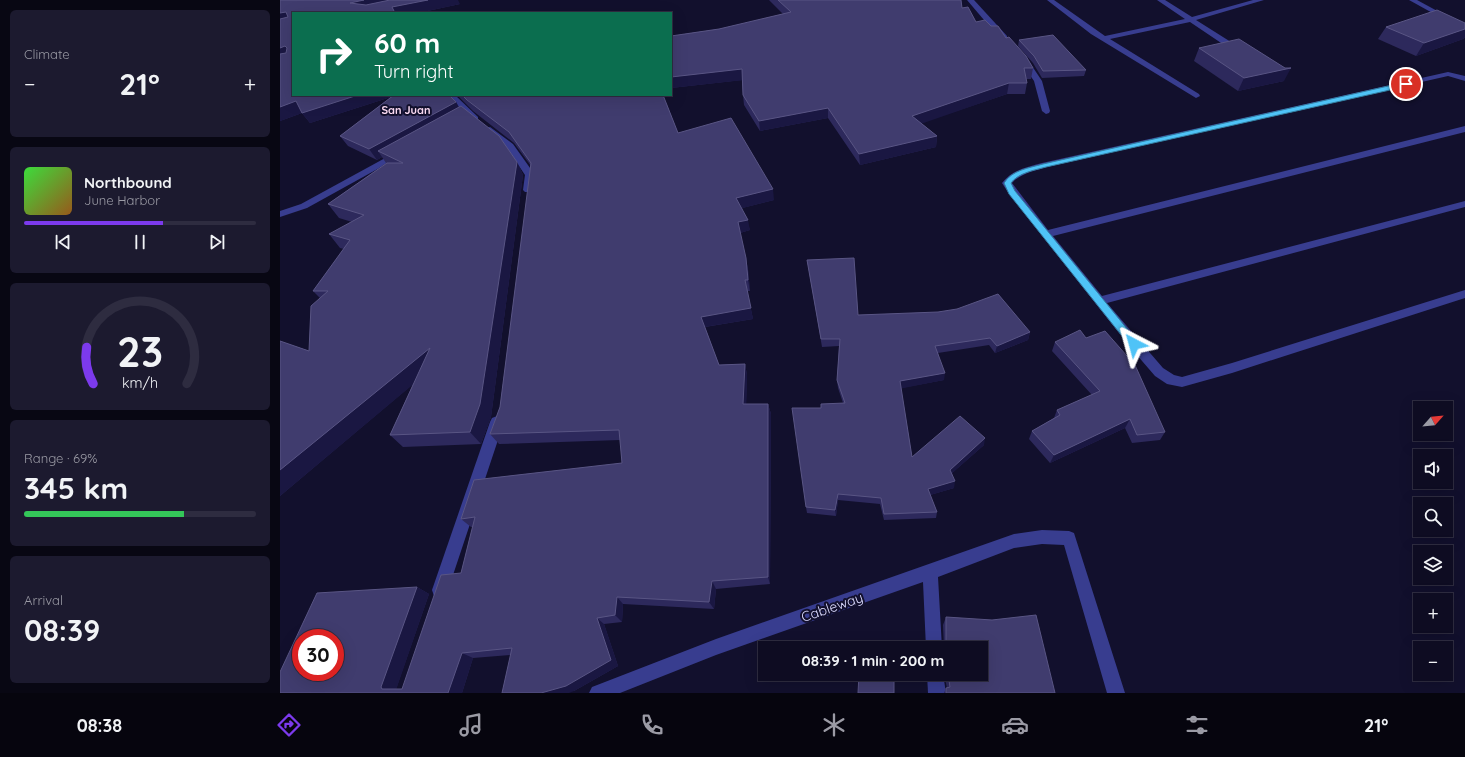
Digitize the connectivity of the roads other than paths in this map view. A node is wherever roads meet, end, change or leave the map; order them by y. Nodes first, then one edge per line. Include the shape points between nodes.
1 (970, 0) edge
2 (1050, 0) edge
3 (1160, 0) edge
4 (1261, 0) edge
5 (1412, 0) edge
6 (1190, 20) junction
7 (1465, 29) edge
8 (1105, 38) junction
9 (1249, 57) edge
10 (1465, 79) edge
11 (451, 96) edge
12 (1196, 96) dead end
13 (1046, 111) dead end
14 (1465, 130) edge
15 (407, 149) edge
16 (1465, 204) edge
17 (526, 206) edge
18 (280, 214) edge
19 (1046, 234) junction
20 (1465, 294) edge
21 (1099, 301) junction
22 (500, 410) edge
23 (930, 572) junction
24 (435, 604) edge
25 (934, 641) edge
26 (936, 681) edge
27 (598, 693) edge
28 (937, 693) edge
29 (1116, 693) edge

1 - 13 street via 1028,64 1038,81
2 - 8 street
3 - 6 street
4 - 6 street
5 - 7 street
6 - 8 street
6 - 9 street
8 - 12 street
10 - 19 street via 1448,74 1024,171 1011,178 1008,183 1012,192
11 - 17 street via 465,116 510,146 530,175
14 - 19 street
15 - 18 street via 304,206
16 - 21 street
19 - 21 street
20 - 21 street via 1182,382 1171,380 1159,372
22 - 24 street
23 - 25 street
23 - 27 street, Cableway via 716,647
23 - 29 street, Cableway via 1014,541 1042,537 1069,538
26 - 28 street

